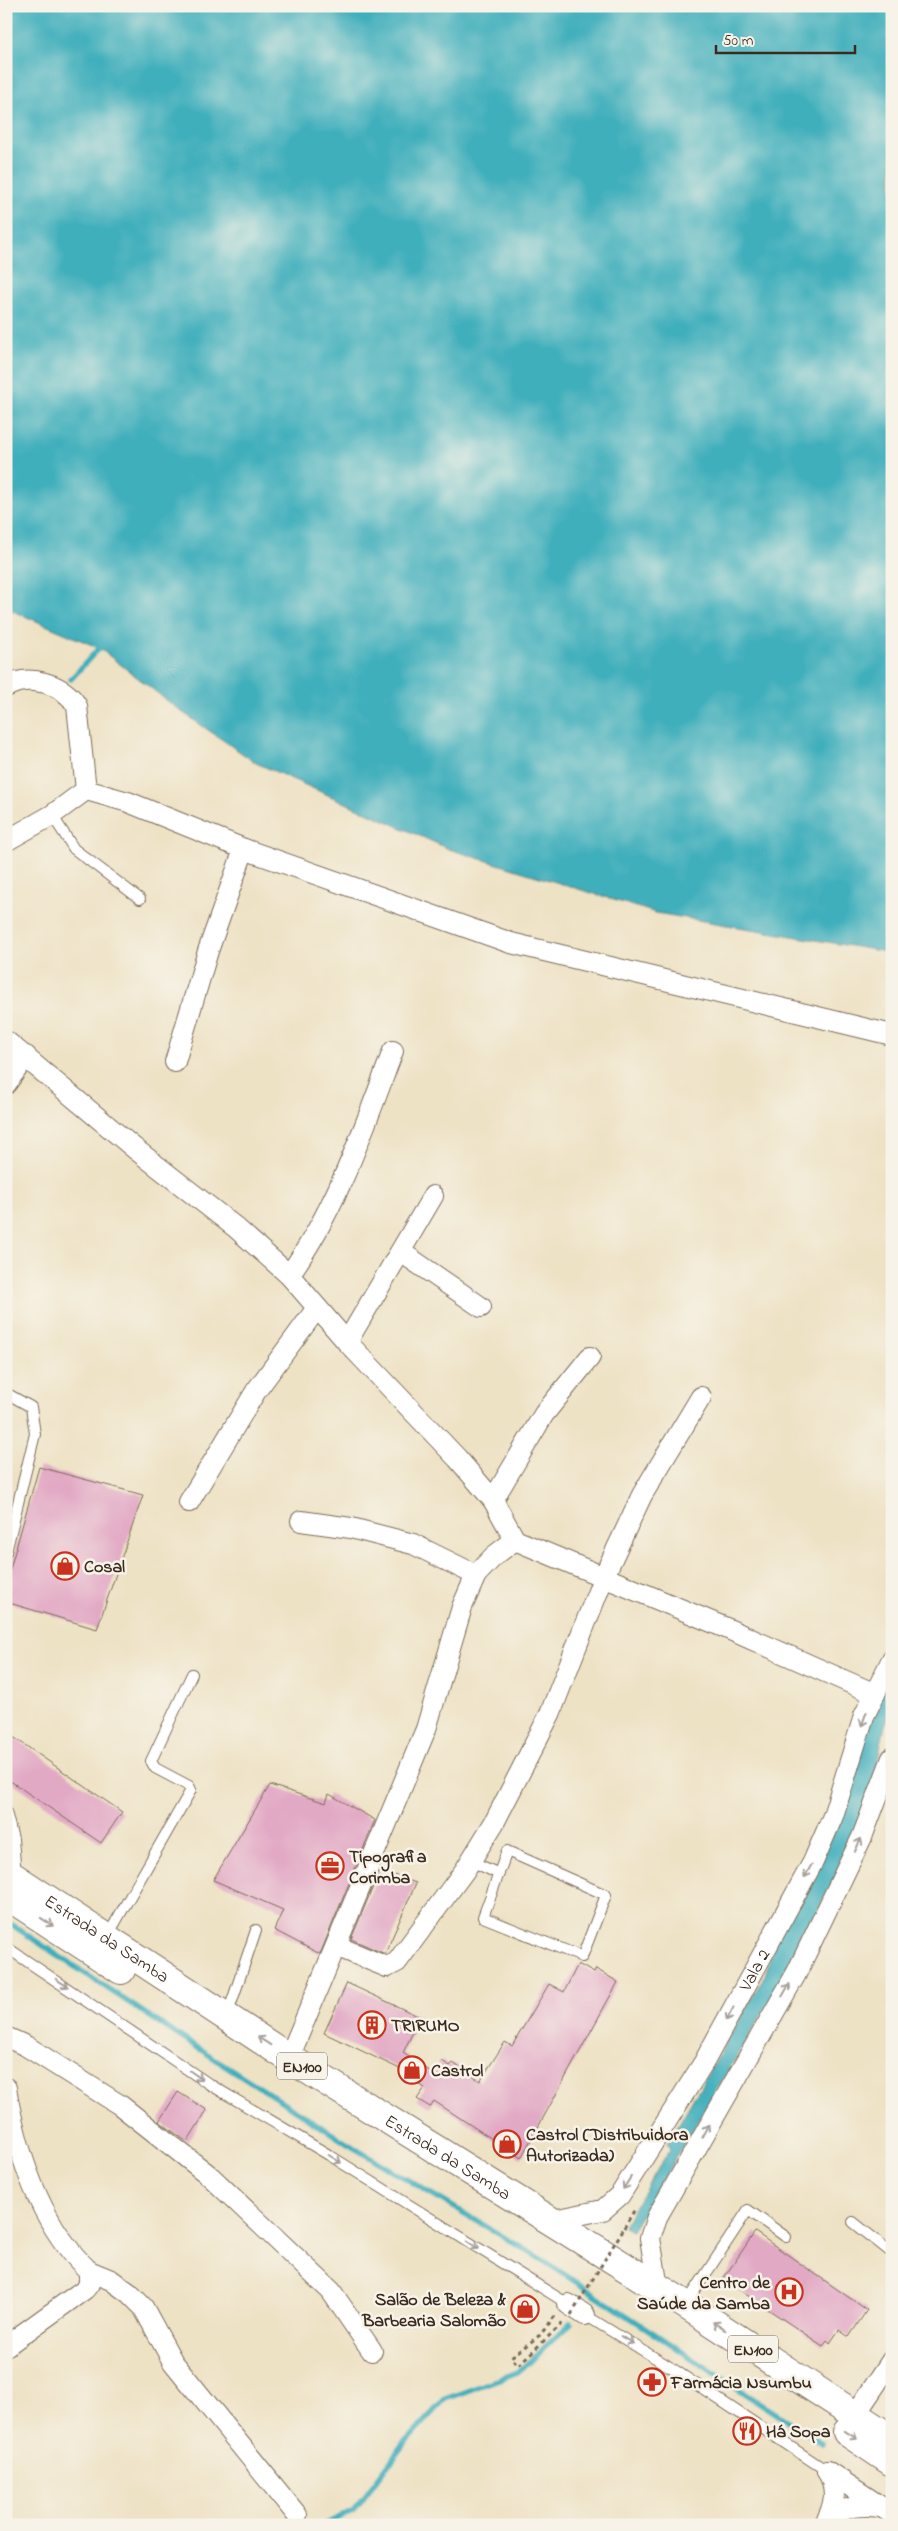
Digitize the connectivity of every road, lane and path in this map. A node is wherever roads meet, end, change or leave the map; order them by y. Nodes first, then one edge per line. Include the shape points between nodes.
1 (6, 687) edge
2 (86, 790) junction
3 (52, 815) junction
4 (6, 841) edge
5 (244, 849) junction
6 (140, 899) dead end
7 (892, 1035) edge
8 (6, 1041) edge
9 (393, 1051) dead end
10 (26, 1056) junction
11 (175, 1062) dead end
12 (6, 1084) edge
13 (433, 1196) dead end
14 (401, 1252) junction
15 (289, 1275) junction
16 (481, 1307) dead end
17 (317, 1308) junction
18 (347, 1342) junction
19 (590, 1357) dead end
20 (6, 1394) edge
21 (701, 1397) dead end
22 (493, 1500) junction
23 (189, 1502) dead end
24 (301, 1521) dead end
25 (515, 1540) junction
26 (6, 1552) edge
27 (476, 1575) junction
28 (604, 1576) junction
29 (892, 1659) edge
30 (192, 1674) dead end
31 (875, 1694) junction
32 (892, 1758) edge
33 (6, 1812) edge
34 (471, 1861) junction
35 (499, 1874) junction
36 (10, 1882) edge
37 (256, 1930) dead end
38 (107, 1938) junction
39 (336, 1946) junction
40 (6, 1947) edge
41 (226, 2017) junction
42 (6, 2037) edge
43 (289, 2058) junction
44 (6, 2088) edge
45 (549, 2221) junction
46 (852, 2222) dead end
47 (624, 2228) dead end
48 (786, 2237) dead end
49 (892, 2253) edge
50 (89, 2271) junction
51 (658, 2288) junction
52 (686, 2305) junction
53 (570, 2312) junction
54 (6, 2346) edge
55 (372, 2351) dead end
56 (892, 2360) edge
57 (855, 2415) junction
58 (892, 2439) edge
59 (892, 2462) edge
60 (827, 2471) junction
61 (887, 2510) edge
62 (297, 2515) dead end
63 (827, 2520) edge

1 - 2 street via 14,682 47,682 71,696 77,706
2 - 3 street
2 - 5 street via 128,802
3 - 4 street
3 - 6 lane via 74,850
5 - 7 street via 511,943
5 - 11 street via 208,950
8 - 10 street
9 - 15 street via 348,1168 306,1251
10 - 12 street
10 - 15 street
13 - 14 street
14 - 16 street
14 - 18 street
15 - 17 street
17 - 18 street
17 - 23 street via 256,1391
18 - 22 street
19 - 22 street via 544,1414
20 - 26 lane via 31,1407 35,1434
21 - 28 street via 642,1495
22 - 25 street
24 - 27 street via 351,1528 413,1544
25 - 27 street
25 - 28 street
27 - 39 street via 462,1607 426,1729
28 - 31 street
28 - 34 street via 550,1714
29 - 31 street, Vala 2
30 - 38 lane via 151,1761 155,1768 190,1786 191,1790
31 -> 45 street, Vala 2 via 864,1716 833,1816 813,1862 704,2062 620,2195 603,2210
51 -> 32 street via 650,2238 657,2217 796,1974 862,1837
33 - 36 lane via 13,1839
34 - 35 lane
34 - 39 street via 397,1962 387,1967 378,1965
35 - 35 lane via 507,1850 606,1895 582,1957 483,1917
36 - 38 main road, Estrada da Samba / EN100
36 -> 59 main road, Estrada da Samba / EN100 via 239,2048 595,2268
37 - 41 lane
38 - 41 main road, Estrada da Samba / EN100
39 - 43 street
40 -> 53 lane via 210,2084 330,2155
43 -> 41 main road, Estrada da Samba / EN100
42 - 55 street via 26,2046 120,2105 210,2176 331,2291
43 - 45 main road, Estrada da Samba / EN100
44 - 50 street via 17,2139 35,2189 60,2237
45 - 51 main road, Estrada da Samba / EN100
46 - 49 lane
47 - 53 path, bridge
48 - 52 lane via 748,2210
50 - 54 street via 89,2284 85,2289
50 - 62 street via 111,2280 143,2307 173,2362
51 - 52 main road, Estrada da Samba / EN100
57 -> 52 main road, Estrada da Samba / EN100
53 - 53 path via 511,2357 518,2365
53 -> 60 lane via 670,2366
56 - 57 street
57 - 58 main road, Estrada da Samba / EN100
60 - 61 street
60 - 63 street via 834,2483 834,2499
61 - 63 street via 862,2504 846,2508

